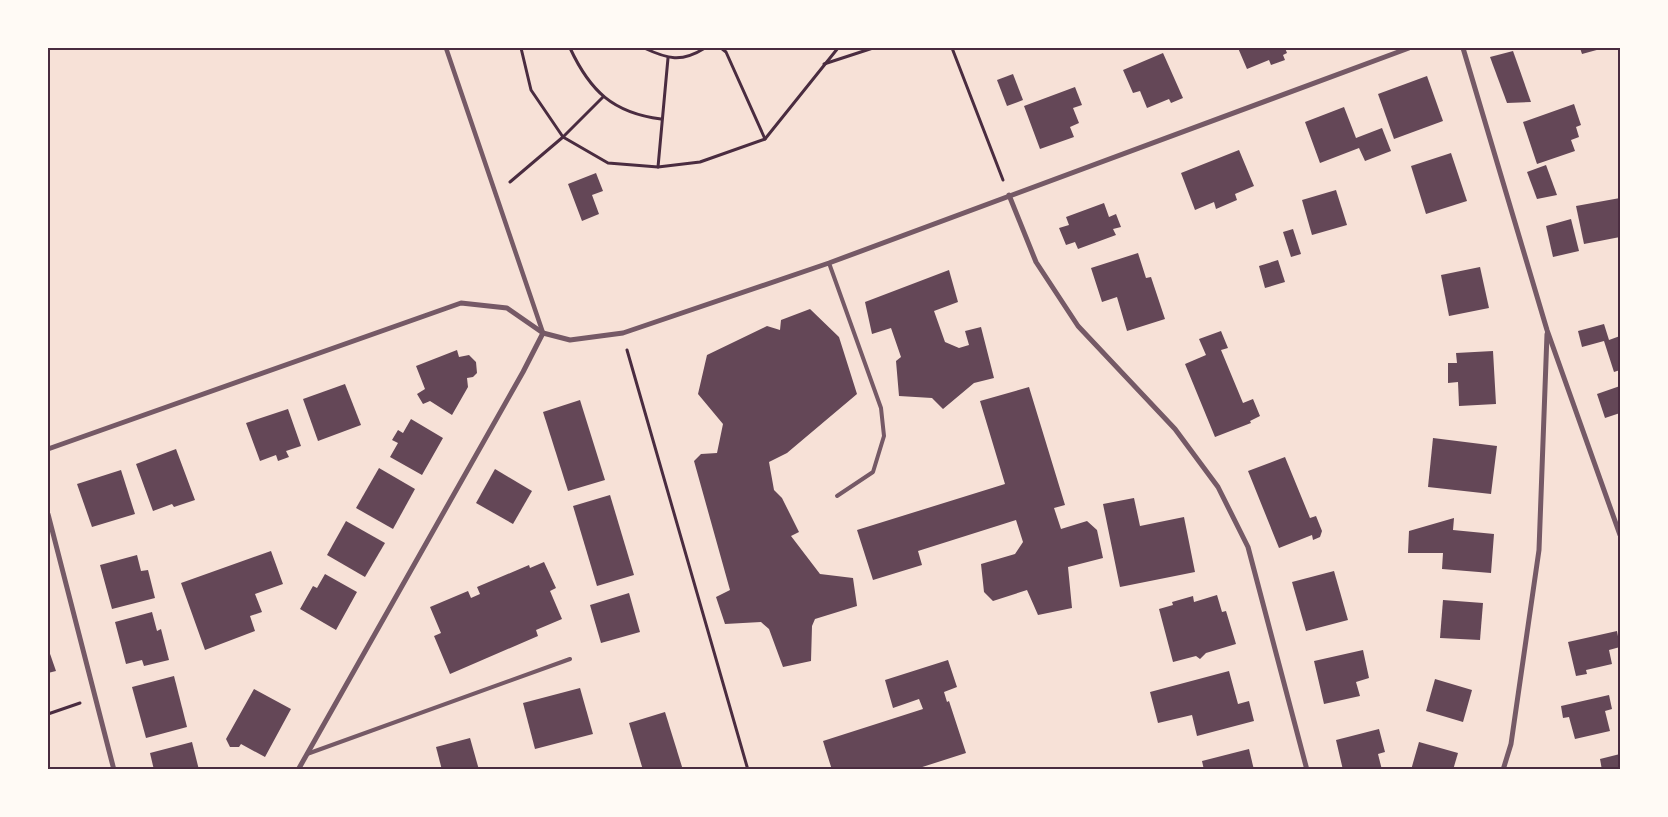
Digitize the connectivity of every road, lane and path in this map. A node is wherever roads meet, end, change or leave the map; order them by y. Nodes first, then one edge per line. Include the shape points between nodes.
1 (446, 48) edge
2 (521, 48) edge
3 (570, 48) edge
4 (644, 48) edge
5 (705, 48) edge
6 (721, 48) edge
7 (838, 48) edge
8 (873, 48) edge
9 (952, 48) edge
10 (1409, 48) edge
11 (1462, 48) edge
12 (668, 58) junction
13 (824, 64) junction
14 (603, 97) junction
15 (661, 119) junction
16 (563, 137) junction
17 (765, 139) junction
18 (658, 167) junction
19 (496, 194) junction
20 (1009, 195) junction
21 (829, 263) junction
22 (1547, 330) junction
23 (543, 333) junction
24 (623, 333) junction
25 (48, 449) edge
26 (837, 496) dead end
27 (48, 514) edge
28 (1620, 535) edge
29 (570, 659) dead end
30 (96, 698) junction
31 (48, 714) edge
32 (307, 754) junction
33 (114, 770) edge
34 (298, 770) edge
35 (748, 770) edge
36 (1307, 770) edge
37 (1503, 770) edge

1 - 19 street
2 - 16 path via 531,90
3 - 14 path via 582,74
4 - 12 path
5 - 12 path via 692,56
6 - 17 path via 726,52
7 - 13 path
8 - 13 path
9 - 20 path
10 - 20 street
11 - 22 street
12 - 15 path
13 - 17 path
14 - 15 path via 639,116
14 - 16 path
15 - 18 path
16 - 18 path via 608,163
16 - 19 path
17 - 18 path via 700,162
19 - 23 street
20 - 21 street
20 - 36 street via 1036,262 1078,326 1175,429 1218,487 1248,548
21 - 24 street
21 - 26 lane via 881,408 884,436 873,472
22 - 28 street
22 - 37 street via 1540,550 1511,744
23 - 24 street via 570,340
23 - 25 street via 507,308 461,303
23 - 32 street
24 - 35 path
27 - 30 street
29 - 32 lane
30 - 31 path
30 - 33 street
32 - 34 street

